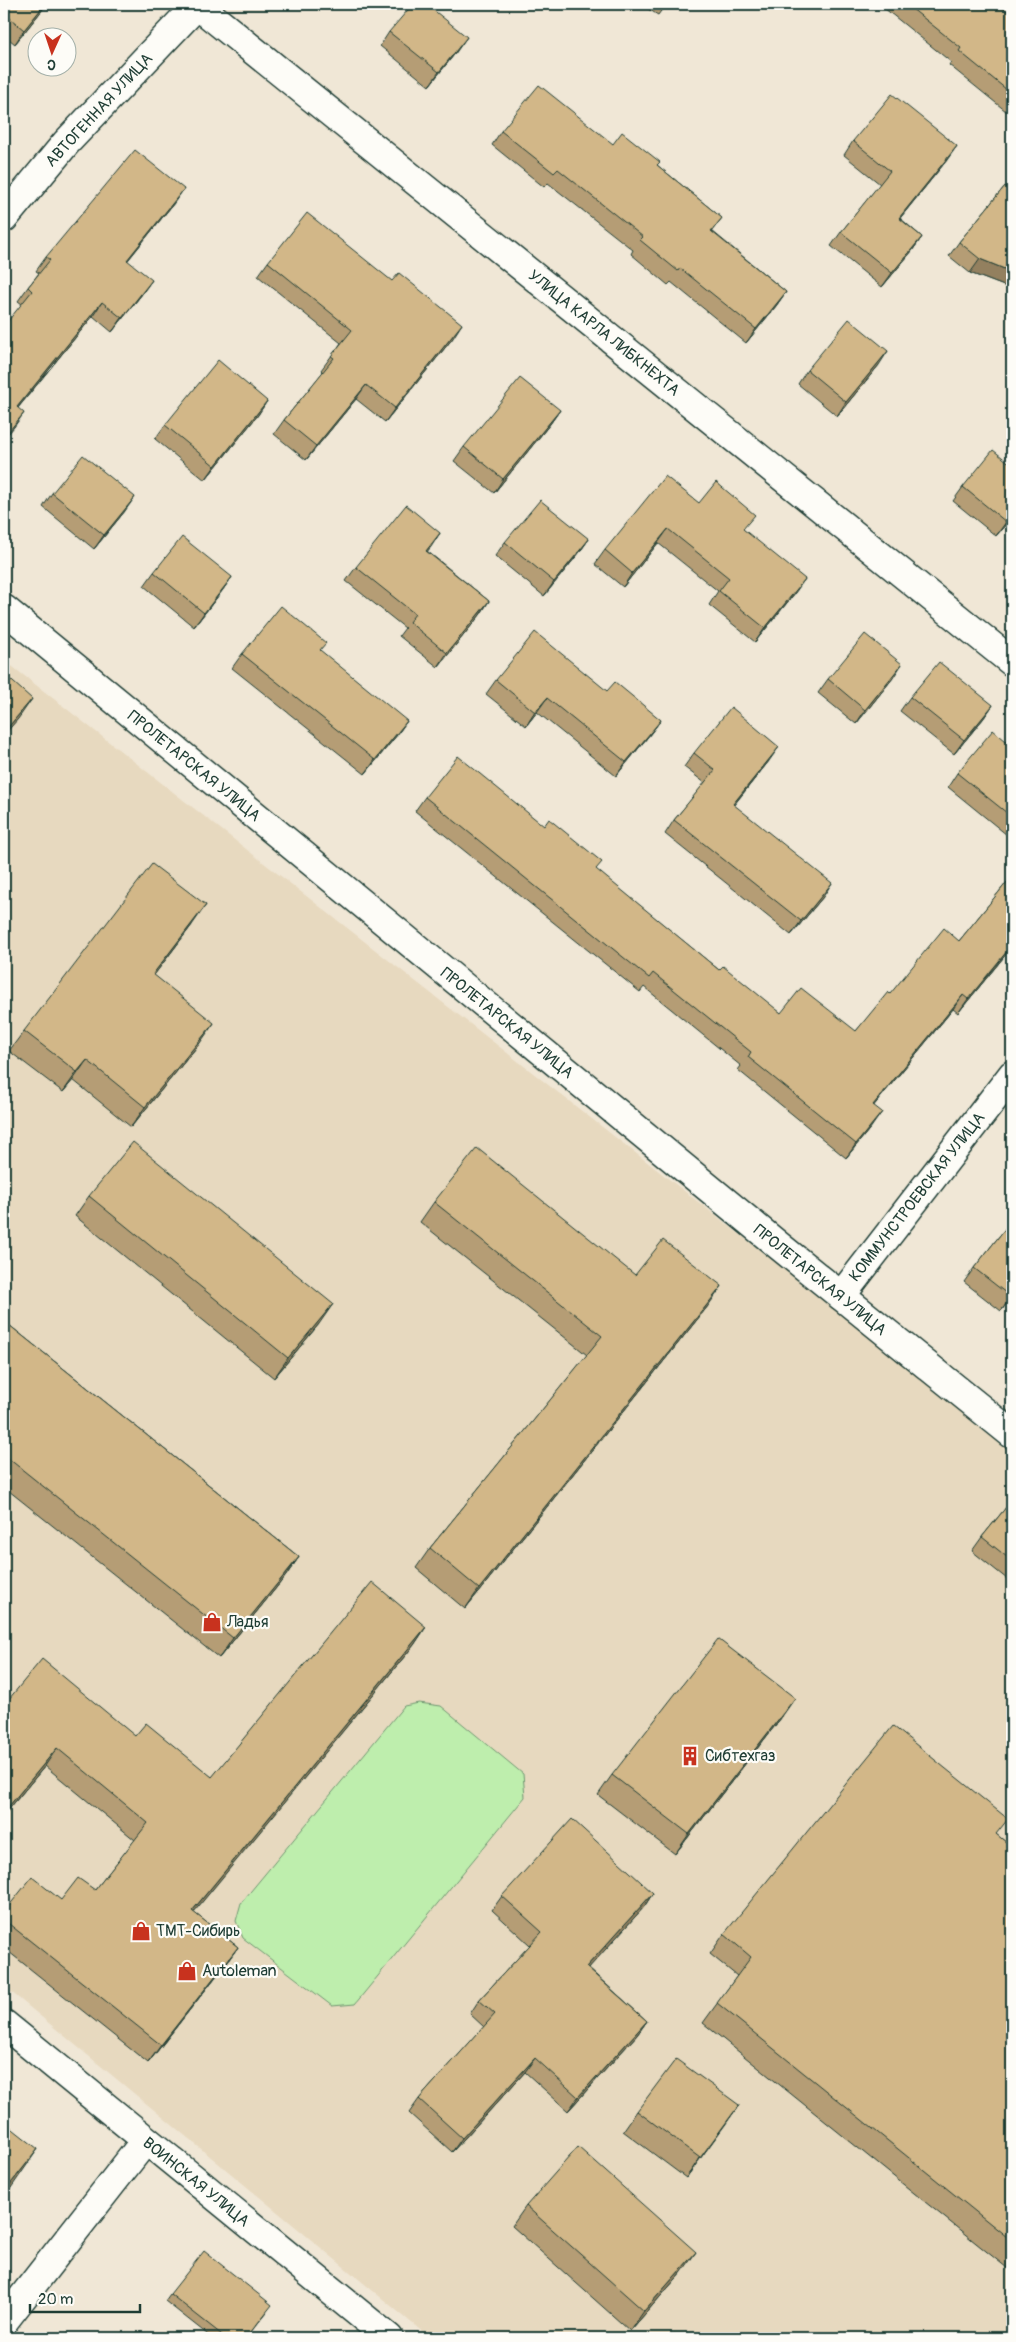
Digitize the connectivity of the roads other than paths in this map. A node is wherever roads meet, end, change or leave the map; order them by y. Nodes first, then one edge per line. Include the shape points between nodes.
1 (197, 4) edge
2 (4, 218) edge
3 (4, 609) edge
4 (1012, 662) edge
5 (1012, 1075) edge
6 (841, 1296) junction
7 (1012, 1434) edge
8 (4, 2024) edge
9 (145, 2141) junction
10 (4, 2321) edge
11 (389, 2338) edge

1 - 2 street, АВТОГЕННАЯ УЛИЦА via 66,144
1 - 4 street, УЛИЦА КАРЛА ЛИБКНЕХТА
3 - 6 street, ПРОЛЕТАРСКАЯ УЛИЦА
5 - 6 street, КОММУНСТРОЕВСКАЯ УЛИЦА
6 - 7 street, ПРОЛЕТАРСКАЯ УЛИЦА
8 - 9 street, ВОИНСКАЯ УЛИЦА
9 - 10 street
9 - 11 street, ВОИНСКАЯ УЛИЦА

